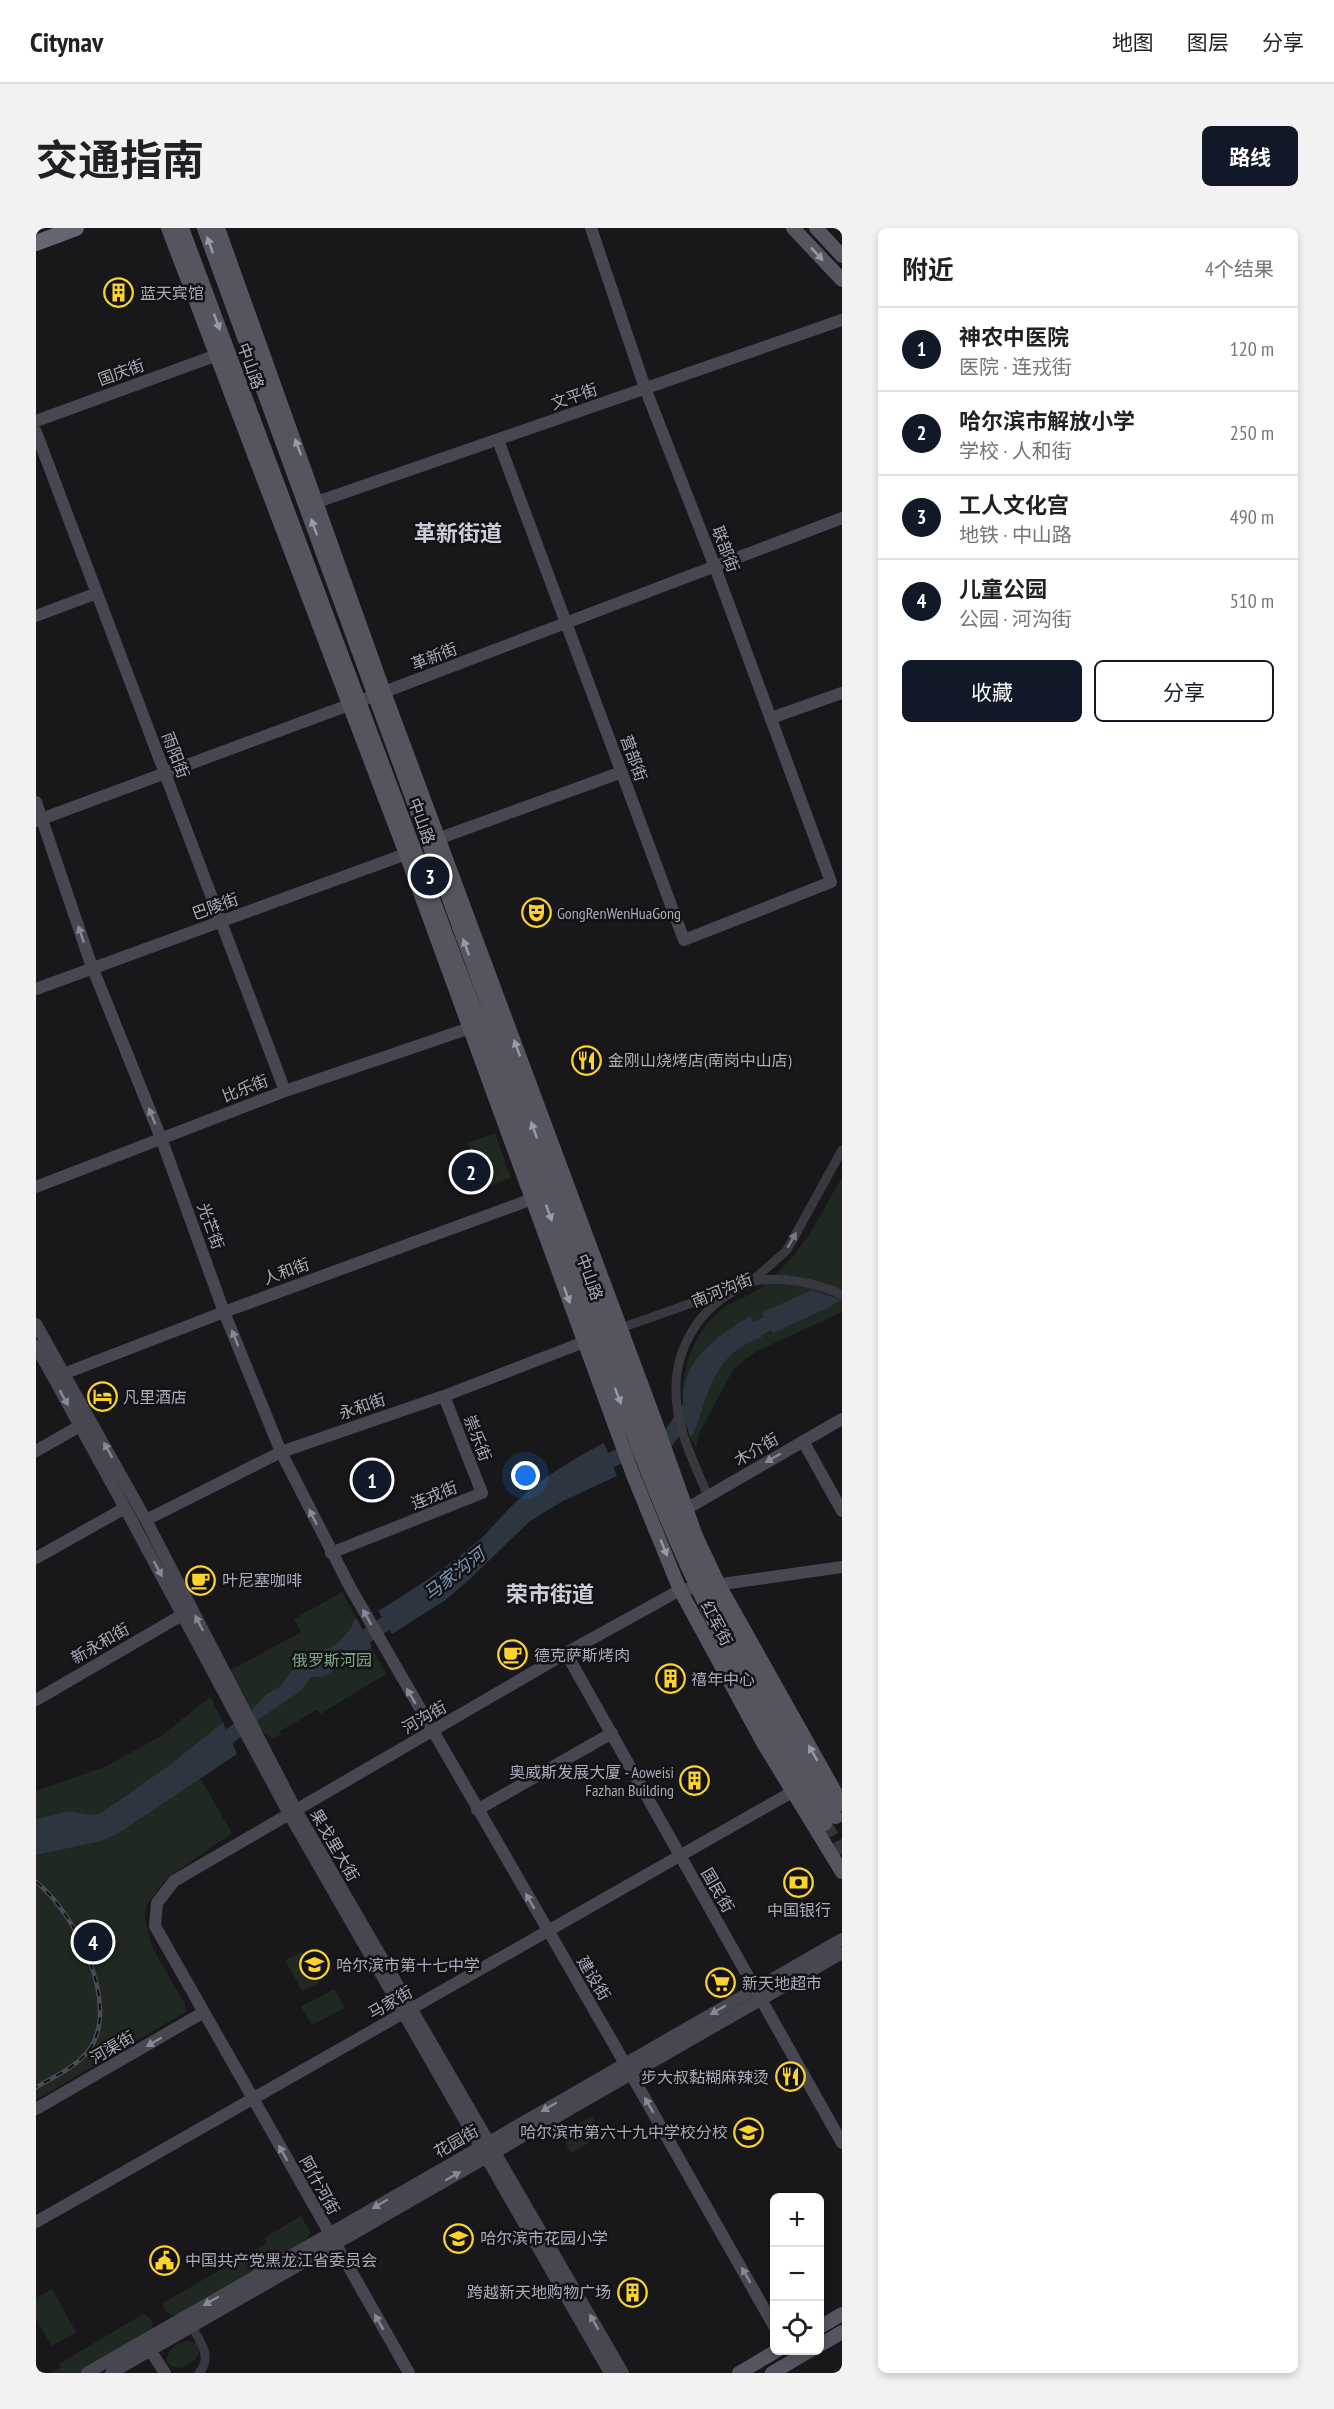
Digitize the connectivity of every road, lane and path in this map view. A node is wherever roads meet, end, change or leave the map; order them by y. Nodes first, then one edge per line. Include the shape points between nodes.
1 (45, 228) edge
2 (76, 228) edge
3 (168, 228) edge
4 (182, 228) edge
5 (204, 228) edge
6 (218, 228) edge
7 (591, 228) edge
8 (793, 228) edge
9 (816, 228) edge
10 (36, 231) edge
11 (36, 243) edge
12 (842, 256) edge
13 (842, 280) edge
14 (842, 320) edge
15 (217, 355) junction
16 (645, 388) junction
17 (36, 421) edge
18 (36, 432) edge
19 (498, 440) junction
20 (317, 502) junction
21 (842, 518) edge
22 (715, 567) junction
23 (97, 593) junction
24 (36, 616) edge
25 (566, 624) junction
26 (842, 693) edge
27 (380, 694) junction
28 (355, 703) junction
29 (771, 718) junction
30 (622, 772) junction
31 (165, 774) junction
32 (36, 802) edge
33 (39, 820) edge
34 (440, 838) junction
35 (406, 854) junction
36 (831, 882) joint
37 (221, 921) junction
38 (93, 968) junction
39 (36, 989) edge
40 (470, 1028) junction
41 (285, 1090) junction
42 (161, 1138) junction
43 (842, 1150) edge
44 (36, 1187) edge
45 (532, 1199) junction
46 (752, 1282) junction
47 (842, 1295) edge
48 (224, 1312) junction
49 (36, 1324) edge
50 (615, 1330) junction
51 (590, 1340) junction
52 (36, 1347) edge
53 (59, 1375) junction
54 (444, 1396) junction
55 (649, 1419) joint
56 (842, 1419) edge
57 (86, 1422) junction
58 (623, 1427) junction
59 (803, 1441) junction
60 (36, 1451) edge
61 (281, 1452) junction
62 (658, 1465) junction
63 (482, 1493) joint
64 (708, 1496) junction
65 (125, 1508) junction
66 (686, 1509) junction
67 (842, 1511) edge
68 (652, 1519) junction
69 (146, 1520) junction
70 (331, 1553) junction
71 (36, 1558) edge
72 (842, 1567) edge
73 (719, 1585) junction
74 (680, 1590) junction
75 (182, 1615) junction
76 (384, 1648) joint
77 (566, 1653) junction
78 (221, 1679) junction
79 (758, 1694) junction
80 (36, 1700) edge
81 (765, 1718) junction
82 (432, 1731) junction
83 (612, 1733) junction
84 (763, 1743) junction
85 (792, 1792) junction
86 (842, 1804) edge
87 (477, 1810) junction
88 (292, 1812) junction
89 (680, 1856) junction
90 (842, 1872) edge
91 (547, 1932) junction
92 (842, 1939) edge
93 (842, 1953) edge
94 (758, 1994) junction
95 (407, 2011) junction
96 (204, 2012) junction
97 (628, 2068) junction
98 (253, 2099) junction
99 (36, 2109) edge
100 (842, 2143) edge
101 (488, 2149) junction
102 (36, 2222) edge
103 (331, 2239) junction
104 (842, 2314) edge
105 (770, 2319) edge
106 (824, 2324) edge
107 (192, 2326) junction
108 (842, 2332) edge
109 (824, 2342) edge
110 (150, 2350) junction
111 (770, 2355) edge
112 (803, 2355) edge
113 (87, 2373) edge
114 (111, 2373) edge
115 (165, 2373) edge
116 (198, 2373) edge
117 (409, 2373) edge
118 (610, 2373) edge
119 (623, 2373) edge
120 (739, 2373) edge
121 (772, 2373) edge

1 - 10 highway
2 - 11 highway
3 - 15 main road
4 -> 28 main road, 中山路
27 -> 5 main road, 中山路
20 -> 6 main road
7 - 16 street, 联部街
8 -> 13 main road
9 - 12 main road
14 - 16 street, 文平街
15 - 17 street, 国庆街
15 - 28 main road
16 - 19 street, 文平街
16 - 22 street, 联部街
18 - 23 street, 雨阳街
19 - 20 street, 文平街
19 - 25 street, 营部街
20 - 27 main road
21 - 22 street, 革新街
22 - 25 street, 革新街
22 - 29 street, 联部街
23 - 24 street
23 - 31 street, 雨阳街
25 - 27 street, 革新街
25 - 30 street, 营部街
26 - 29 street
27 - 28 street, 革新街
27 - 34 main road
50 -> 27 main road, 中山路 via 482,990
28 - 31 street, 革新街
28 - 35 main road
28 -> 51 main road, 中山路
29 - 36 street, 联部街
30 - 34 street
30 - 36 street, 营部街 via 684,940
31 - 33 street, 革新街
31 - 37 street, 雨阳街
32 - 33 street, 光芒街
38 -> 33 street, 光芒街
50 -> 34 main road
35 - 37 street, 巴陵街
35 - 40 main road
37 - 38 street, 巴陵街
37 - 41 street, 雨阳街
38 - 39 street, 巴陵街
42 -> 38 street, 光芒街
40 - 41 street, 比乐街
40 - 45 main road
41 - 42 street, 比乐街
42 - 44 street, 比乐街
42 - 48 street, 光芒街
46 -> 43 street, 南河沟街 via 787,1250
45 - 48 street, 人和街
45 -> 51 main road
46 - 47 street via 788,1280 829,1288
46 - 50 street, 南河沟街
46 - 64 street via 720,1298 701,1317 679,1364 676,1391 680,1428
48 - 53 street, 人和街
61 -> 48 street, 光芒街
49 - 53 street, 果戈里大街
50 - 55 main road, 中山路
51 - 54 street, 永和街
51 -> 58 main road, 中山路
52 - 53 street, 果戈里大街
53 - 57 street, 果戈里大街
54 - 61 street, 永和街
54 - 63 street, 崇乐街
55 - 62 main road, 红军街, bridge
56 - 59 street, 木介街
57 - 60 street
57 - 65 street, 果戈里大街
69 -> 57 street, 果戈里大街
58 - 62 main road, 红军街, bridge
58 - 68 main road, 红军街 via 633,1475
59 -> 64 street, 木介街
59 - 67 street
61 - 69 street, 永和街
70 -> 61 street, 光芒街
62 - 66 main road, 红军街
62 - 68 main road
62 - 79 main road, 红军街, bridge via 710,1619
63 - 70 street, 连戎街
64 - 66 street, 木介街
65 - 71 street
65 -> 75 street, 果戈里大街
66 - 73 main road, 红军街
68 -> 74 main road, 红军街
78 -> 69 street, 果戈里大街
76 -> 70 street, 光芒街
72 - 73 street, 河沟街
73 - 74 street, 河沟街
86 -> 73 main road, 红军街
74 - 77 street, 河沟街
74 - 84 main road, 红军街
75 - 78 street, 果戈里大街
75 - 80 street, 新永和街
82 -> 76 street, 建设街
77 - 82 street, 河沟街
77 - 83 street, 国民街
78 - 88 street, 果戈里大街
79 - 81 main road, 红军街
79 - 81 main road, 红军街 via 830,1821
81 - 84 main road
82 - 87 street, 建设街
82 - 88 street, 河沟街
83 - 87 street
83 - 89 street, 国民街
84 - 85 main road, 红军街
85 - 89 street, 马家街
85 - 90 main road, 红军街
91 -> 87 street, 建设街
88 - 95 street, 果戈里大街
88 - 96 street, 河沟街 via 174,1881 157,1903 155,1926
89 - 91 street, 马家街
89 - 94 street, 国民街
91 - 95 street, 马家街
91 - 97 street, 建设街
92 - 94 street, 花园街
93 - 94 street, 花园街
94 - 97 street, 花园街
94 - 100 street, 国民街
95 - 98 street, 马家街
95 - 101 street, 果戈里大街
96 - 98 street, 阿什河街
96 -> 99 street, 河渠街
97 - 101 street, 花园街
105 -> 97 street, 建设街
98 - 102 street, 马家街
103 -> 98 street, 阿什河街
101 - 103 street, 花园街
101 - 118 street, 果戈里大街
119 -> 101 street, 果戈里大街
103 - 107 street, 花园街
103 -> 113 street, 花园街
117 -> 103 street, 阿什河街
104 - 106 main road
107 - 110 street, 花园街
107 - 116 street via 206,2351 206,2361
108 - 109 main road
110 - 114 street, 花园街
110 - 115 street
111 - 120 main road
112 - 121 main road

